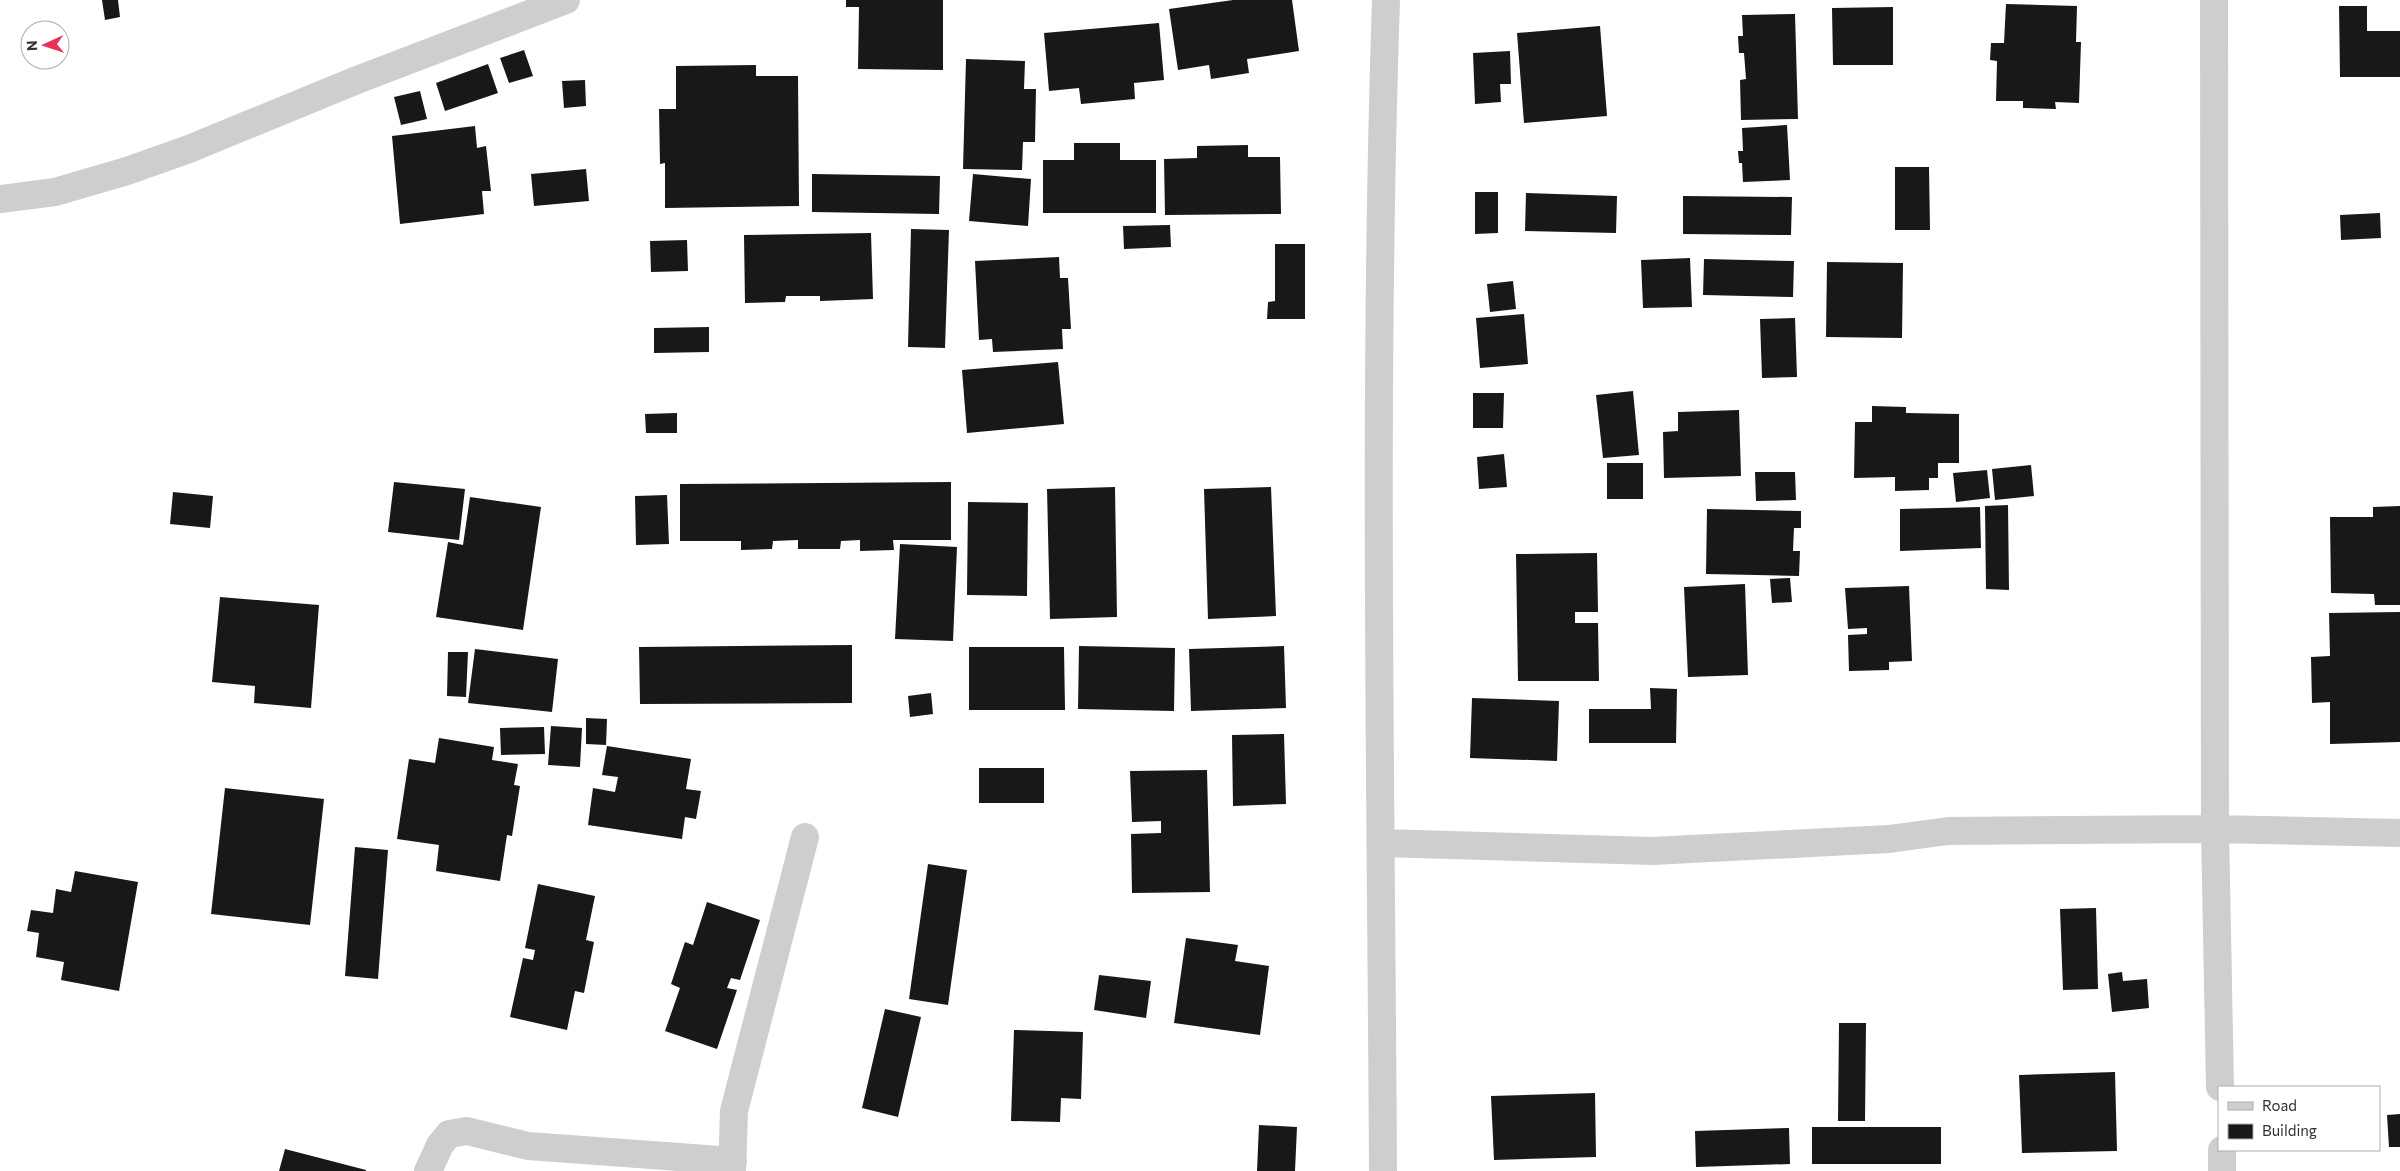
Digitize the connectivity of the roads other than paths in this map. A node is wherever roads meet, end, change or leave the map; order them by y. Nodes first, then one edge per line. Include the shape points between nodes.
1 (566, 0) edge
2 (1386, 0) edge
3 (2214, 0) edge
4 (0, 199) edge
5 (2215, 829) junction
6 (2400, 833) edge
7 (805, 837) dead end
8 (1381, 842) junction
9 (2220, 1086) edge
10 (2222, 1151) edge
11 (733, 1166) edge
12 (428, 1171) edge
13 (1383, 1171) edge
14 (2222, 1171) edge

1 - 4 street via 127,171 55,192
2 - 8 street via 1380,413
3 - 5 street
5 - 6 street
5 - 8 street via 1948,831 1889,838 1652,851
5 - 9 street
7 - 11 street via 734,1111
8 - 13 street
10 - 14 street
11 - 12 street via 528,1146 461,1131 449,1134

